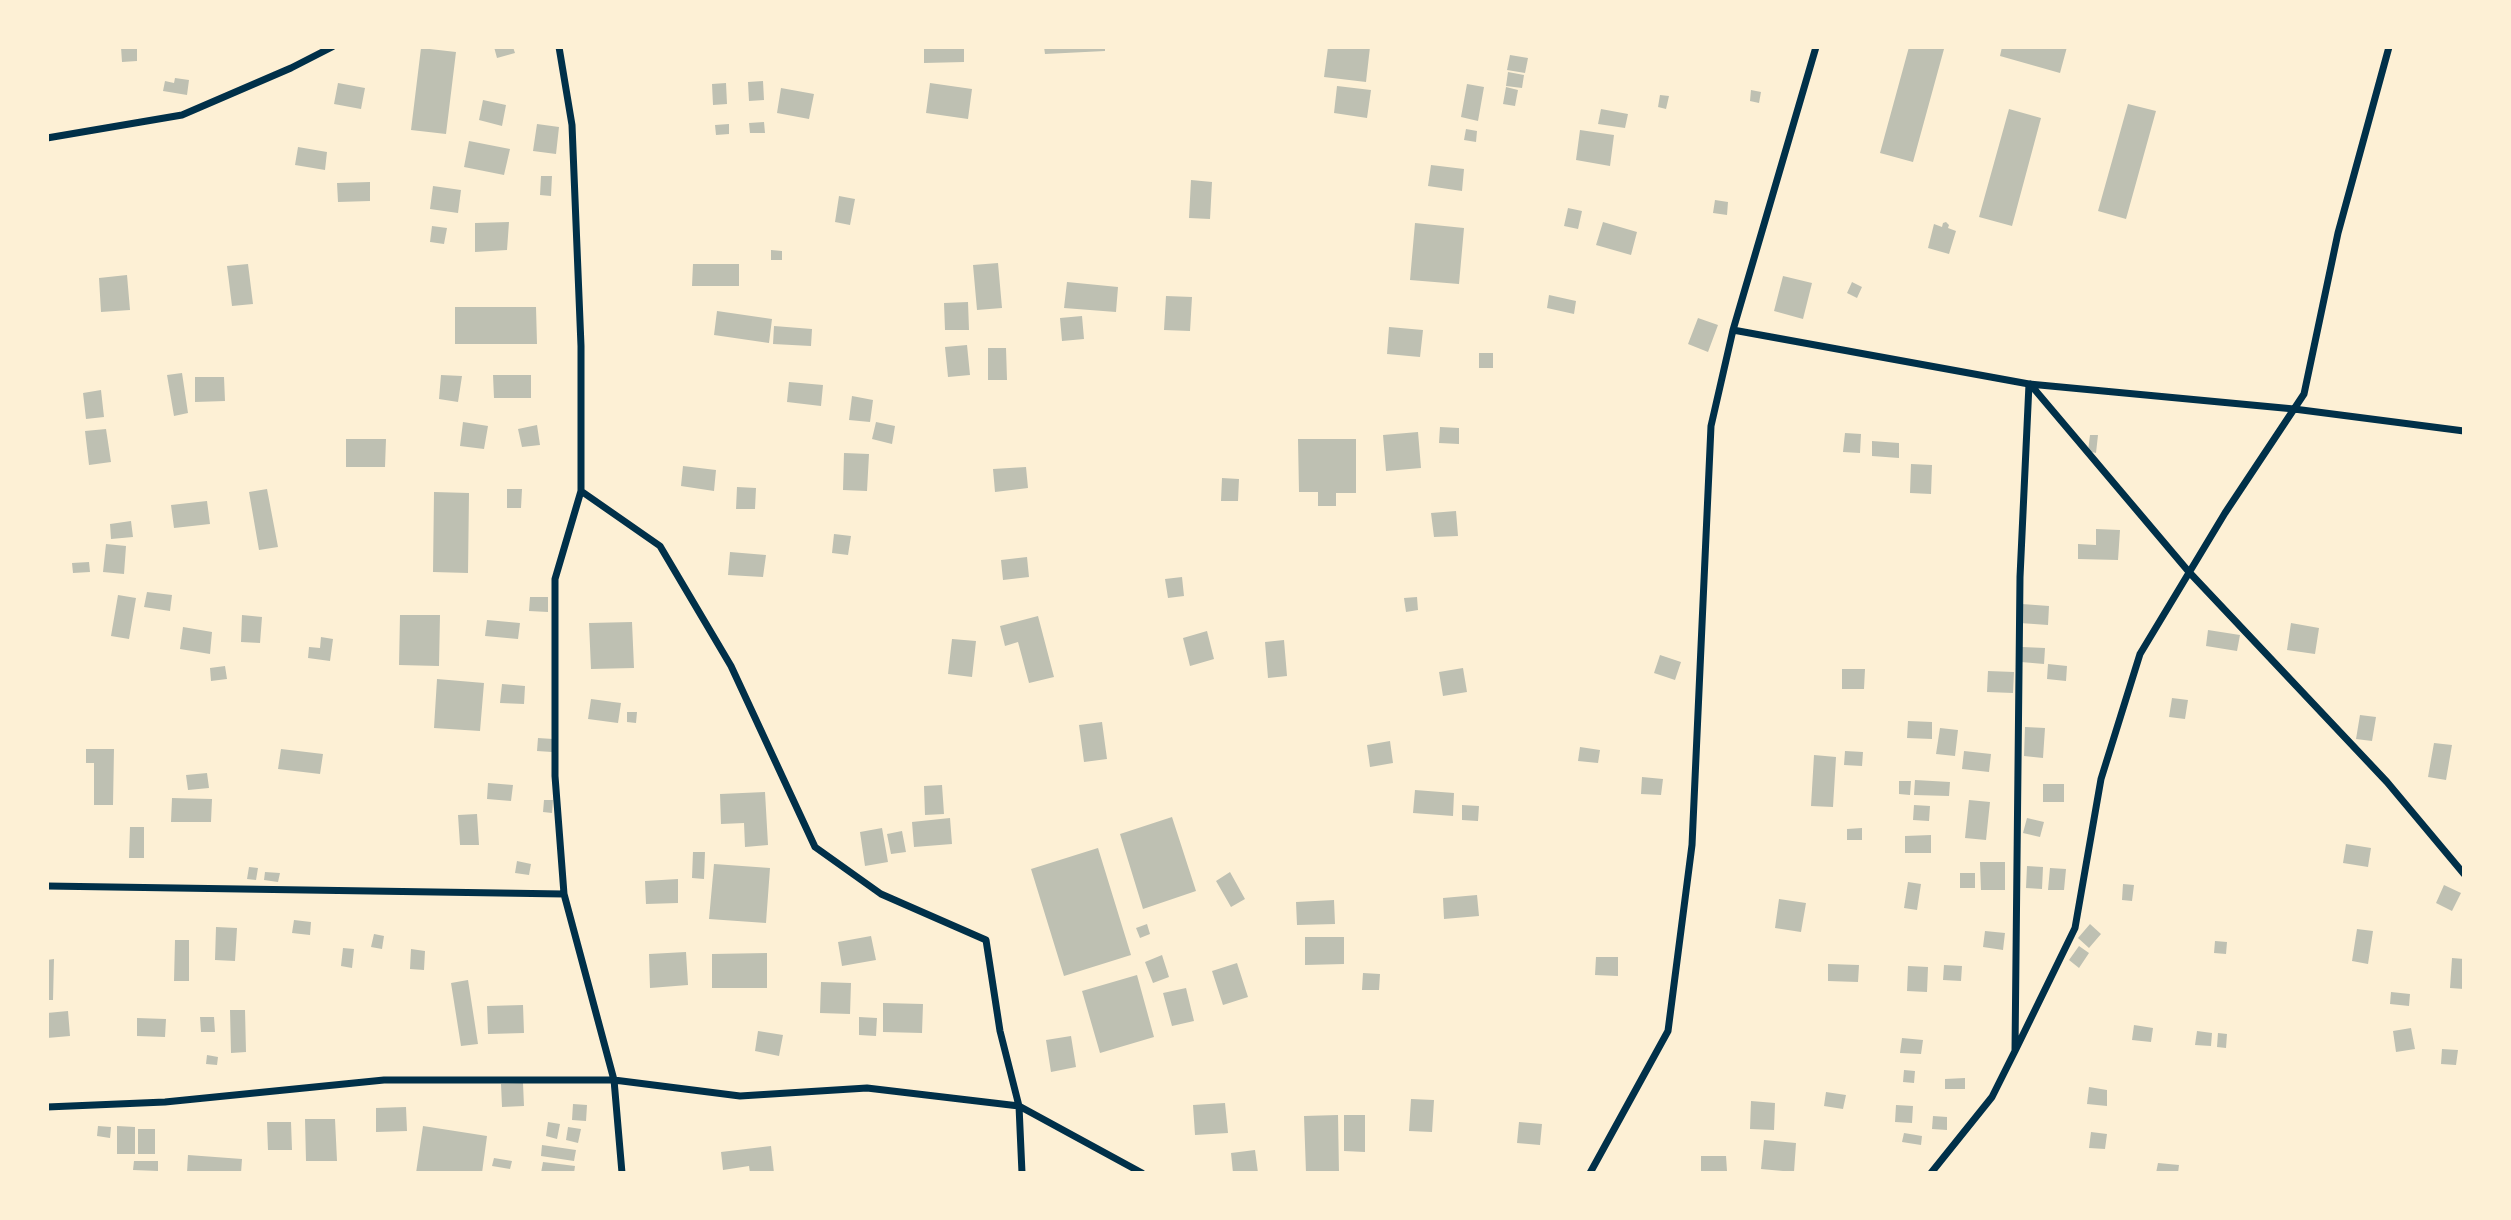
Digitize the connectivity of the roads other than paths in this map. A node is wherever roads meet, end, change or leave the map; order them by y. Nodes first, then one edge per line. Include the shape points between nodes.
1 (331, 47) edge
2 (559, 47) edge
3 (1816, 47) edge
4 (2389, 47) edge
5 (47, 138) edge
6 (1733, 330) junction
7 (2029, 384) junction
8 (2294, 409) junction
9 (2464, 431) edge
10 (582, 491) junction
11 (2189, 572) junction
12 (2464, 874) edge
13 (47, 886) edge
14 (564, 894) junction
15 (2015, 1051) junction
16 (614, 1080) junction
17 (1018, 1106) junction
18 (47, 1107) edge
19 (622, 1173) edge
20 (1022, 1173) edge
21 (1142, 1173) edge
22 (1590, 1173) edge
23 (1931, 1173) edge

1 - 5 street via 182,115
2 - 10 street via 572,125
3 - 6 street
4 - 8 street via 2338,233 2304,394
6 - 7 street
6 - 22 street via 1711,426 1692,845 1668,1031
7 - 8 street
7 - 11 street
7 - 15 street via 2020,590
8 - 9 street
8 - 11 street
10 - 14 street via 555,579 555,776
10 - 17 street via 660,546 731,666 815,847 881,894 986,940
11 - 12 street via 2387,782
11 - 15 street via 2140,654 2101,779 2074,928
13 - 14 street
14 - 16 street
15 - 23 street via 1992,1097
16 - 17 street via 740,1096 867,1088
16 - 18 street via 384,1080 165,1102
16 - 19 street
17 - 20 street
17 - 21 street

